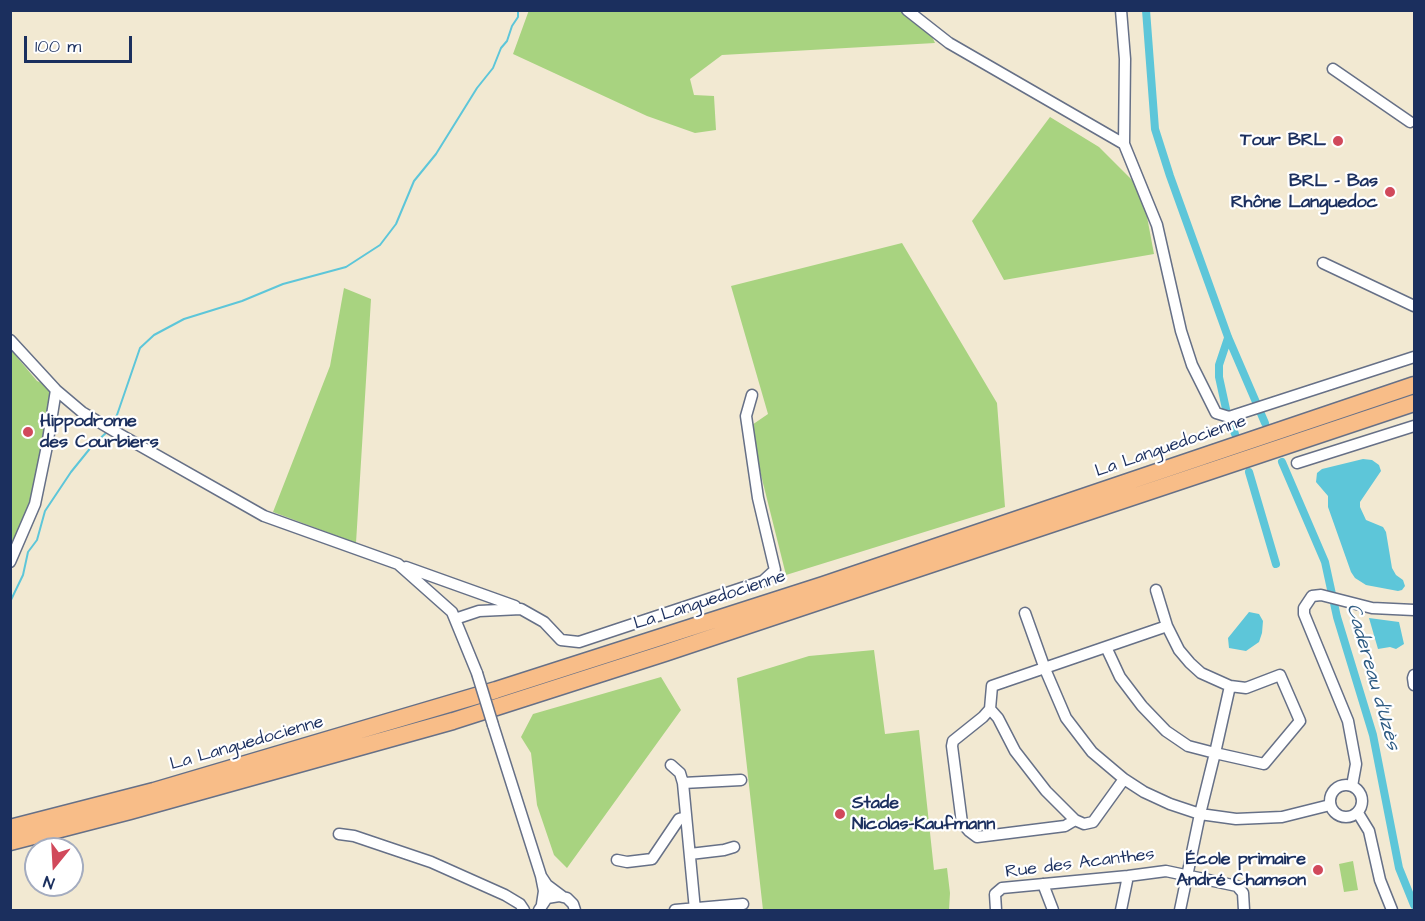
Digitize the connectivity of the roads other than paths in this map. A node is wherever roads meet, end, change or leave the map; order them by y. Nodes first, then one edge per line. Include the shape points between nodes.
1 (907, 10) edge
2 (1121, 10) edge
3 (1333, 69) dead end
4 (1410, 122) dead end
5 (1124, 144) junction
6 (1323, 263) dead end
7 (1414, 306) edge
8 (10, 340) edge
9 (1414, 357) edge
10 (1414, 385) edge
11 (56, 390) junction
12 (752, 395) dead end
13 (1414, 403) edge
14 (1414, 426) edge
15 (1297, 463) dead end
16 (10, 562) edge
17 (398, 564) junction
18 (1156, 590) dead end
19 (521, 609) junction
20 (1414, 610) edge
21 (1025, 613) dead end
22 (455, 619) junction
23 (1167, 626) junction
24 (1106, 647) junction
25 (1045, 669) junction
26 (1414, 675) edge
27 (1414, 685) edge
28 (1230, 686) junction
29 (990, 709) junction
30 (1215, 753) junction
31 (671, 765) dead end
32 (1124, 778) junction
33 (741, 780) dead end
34 (683, 783) junction
35 (1352, 786) junction
36 (1330, 805) junction
37 (1358, 813) junction
38 (1200, 814) junction
39 (686, 817) junction
40 (1075, 820) junction
41 (10, 828) edge
42 (339, 834) dead end
43 (10, 842) edge
44 (734, 847) dead end
45 (690, 854) junction
46 (617, 860) dead end
47 (1187, 875) junction
48 (541, 876) junction
49 (1128, 876) junction
50 (1043, 884) junction
51 (562, 897) junction
52 (742, 904) dead end
53 (541, 907) edge
54 (524, 910) edge
55 (575, 910) edge
56 (675, 910) edge
57 (695, 910) edge
58 (996, 910) edge
59 (1053, 910) edge
60 (1120, 910) edge
61 (1180, 910) edge
62 (1244, 910) edge
63 (1392, 910) edge

1 - 5 street via 949,43
2 - 5 street
3 - 4 street
5 - 9 street via 1157,225 1192,365 1216,413 1229,417
6 - 7 street
8 - 11 street
10 - 41 highway, La Languedocienne via 507,687 200,778
11 - 16 street via 34,504
11 - 17 street via 100,423 264,516
12 - 19 street via 746,416 758,498 775,570 763,581 579,642 561,640 544,622
13 - 43 highway, La Languedocienne via 453,721
14 - 15 street
17 - 19 street
17 - 22 street
18 - 23 street
19 - 22 street via 479,611
20 - 35 street via 1372,608 1321,595 1312,596 1304,608 1348,721 1356,764
21 - 25 street
22 - 48 street, bridge via 477,673
23 - 24 street
23 - 28 street via 1190,663
24 - 25 street
24 - 30 street via 1120,677 1166,731 1188,746
25 - 29 street via 992,686
25 - 32 street via 1066,718 1092,752
26 - 27 street
28 - 30 street
28 - 30 street via 1246,688 1280,675 1300,721 1264,764
29 - 40 street via 1015,751
29 - 40 street via 953,741 962,823 977,837 1065,826
30 - 38 street
31 - 34 street via 680,773
32 - 38 street via 1170,804
32 - 40 street via 1093,822
33 - 34 street
34 - 39 street
35 - 36 street via 1342,785 1333,790
35 - 37 street via 1362,799
36 - 37 street via 1335,814 1344,818
36 - 38 street via 1272,818
37 - 63 street via 1369,831 1380,880
38 - 47 street
39 - 45 street
39 - 46 street via 679,819 652,859
42 - 54 street via 431,862 506,894
44 - 45 street
45 - 57 street
47 - 49 street, Rue des Acanthes via 1166,870
47 - 61 street
47 - 62 street, Rue des Acanthes via 1237,886 1243,893
48 - 51 street
48 - 53 street
49 - 50 street, Rue des Acanthes
49 - 60 street
50 - 58 street, Rue des Acanthes via 1002,888 995,894
50 - 59 street
51 - 53 street via 553,896
51 - 55 street
52 - 57 street
56 - 57 street

